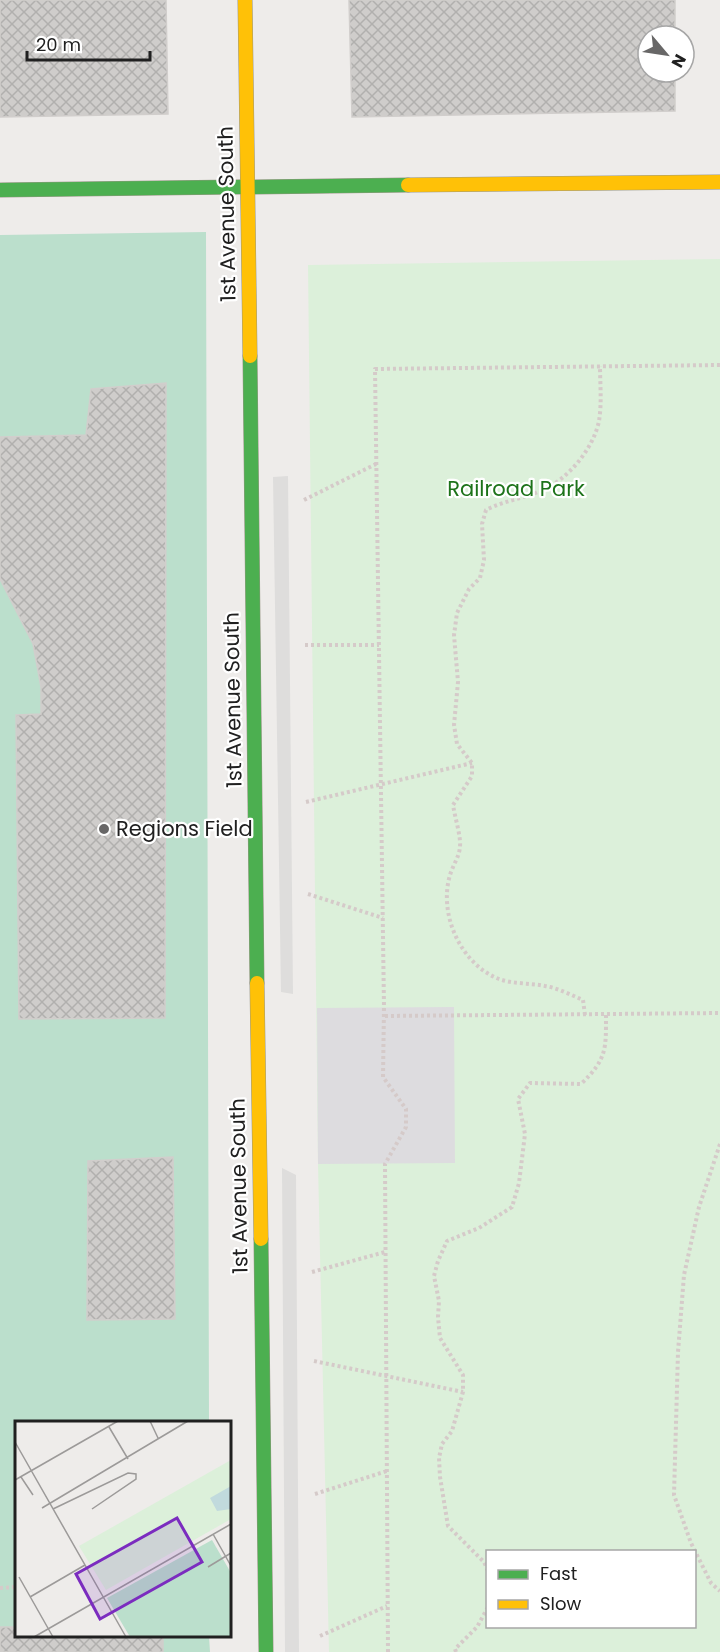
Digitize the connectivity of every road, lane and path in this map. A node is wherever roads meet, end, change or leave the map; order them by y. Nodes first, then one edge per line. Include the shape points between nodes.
1 (246, 0) edge
2 (720, 182) edge
3 (248, 187) junction
4 (0, 190) edge
5 (720, 365) edge
6 (600, 366) junction
7 (376, 464) junction
8 (304, 500) dead end
9 (304, 645) dead end
10 (379, 645) junction
11 (472, 763) junction
12 (381, 784) junction
13 (306, 802) dead end
14 (308, 894) dead end
15 (383, 918) junction
16 (720, 1013) edge
17 (585, 1015) junction
18 (606, 1015) junction
19 (384, 1016) junction
20 (720, 1144) edge
21 (385, 1252) junction
22 (312, 1272) dead end
23 (314, 1360) dead end
24 (386, 1376) junction
25 (463, 1392) junction
26 (387, 1471) junction
27 (315, 1494) dead end
28 (694, 1550) edge
29 (696, 1553) edge
30 (486, 1566) edge
31 (15, 1587) edge
32 (0, 1588) edge
33 (720, 1591) edge
34 (387, 1606) junction
35 (486, 1610) edge
36 (320, 1636) dead end
37 (266, 1652) edge
38 (388, 1652) edge
39 (456, 1652) edge

1 - 3 street, 1st Avenue South
2 - 3 street
3 - 4 street
3 - 37 street, 1st Avenue South
5 - 6 path
6 - 7 path via 375,369
6 - 11 path via 599,421 589,446 572,468 539,492 486,510 480,578 469,589 457,613 454,635 458,682 454,725 458,744
7 - 8 path
7 - 10 path
9 - 10 path
10 - 12 path
11 - 12 path
11 - 17 path via 472,776 453,805 460,841 448,895 454,935 479,968 500,980 546,986 583,1000
12 - 13 path
12 - 15 path
14 - 15 path
15 - 19 path
16 - 18 path
17 - 18 path
17 - 19 path
18 - 25 path via 606,1051 598,1069 581,1084 530,1083 519,1099 525,1134 512,1208 447,1241 438,1261 434,1276 440,1338 463,1375
19 - 21 path via 383,1077 405,1109 406,1127 385,1164
20 - 28 path via 699,1207 684,1275 678,1352 674,1495
21 - 22 path
21 - 24 path
23 - 24 path
24 - 25 path
24 - 26 path
25 - 30 path via 452,1431 442,1444 440,1477 448,1526
26 - 27 path
26 - 34 path
29 - 33 path via 711,1583
31 - 32 path
34 - 36 path
34 - 38 path
35 - 39 path

